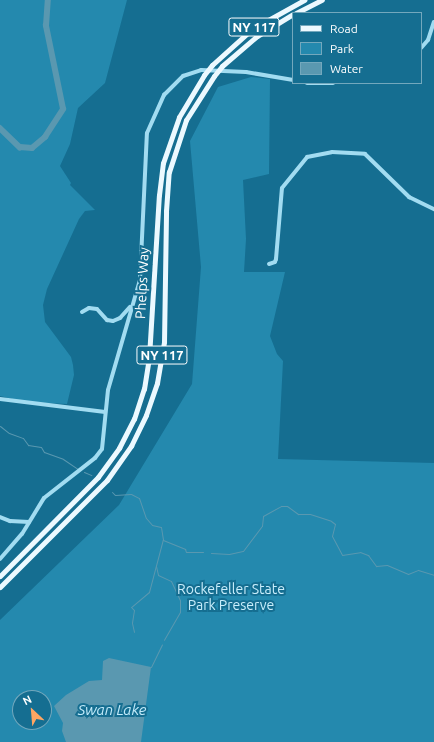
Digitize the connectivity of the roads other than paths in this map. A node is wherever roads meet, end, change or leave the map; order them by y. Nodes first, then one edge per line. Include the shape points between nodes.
1 (304, 0) edge
2 (322, 0) edge
3 (298, 12) edge
4 (292, 15) edge
5 (434, 22) edge
6 (422, 47) edge
7 (292, 80) edge
8 (434, 209) edge
9 (269, 264) dead end
10 (132, 305) junction
11 (82, 312) dead end
12 (0, 399) edge
13 (105, 412) junction
14 (0, 518) edge
15 (29, 522) junction
16 (0, 559) edge
17 (0, 576) edge
18 (0, 587) edge

1 - 17 main road, Phelps Way / NY 117, bridge via 252,29 212,65 179,117 163,163 158,203 149,357 144,389 134,419 119,448 98,477
2 - 3 main road, Phelps Way / NY 117
4 - 18 main road, Phelps Way / NY 117, bridge via 253,38 222,66 186,120 169,172 164,342 157,383 146,415 127,453 102,487
5 - 6 street via 428,40
7 - 10 street via 206,69 192,72 174,82 164,95 150,123 146,143 142,263
8 - 9 street via 409,197 365,154 332,152 307,157 282,188 276,259
10 - 11 street via 114,321 107,320 97,309 90,308
10 - 13 street via 108,390
12 - 13 street
13 - 15 street via 100,453 49,493
14 - 15 street
15 - 16 street via 16,543

